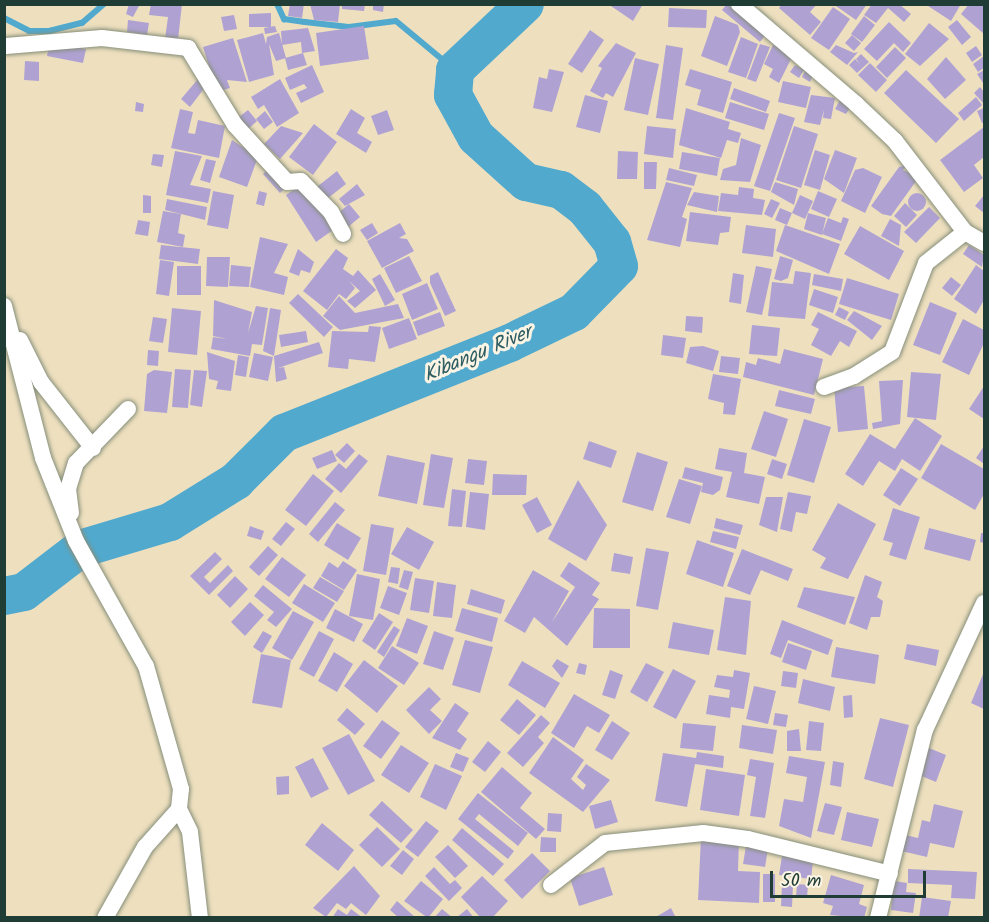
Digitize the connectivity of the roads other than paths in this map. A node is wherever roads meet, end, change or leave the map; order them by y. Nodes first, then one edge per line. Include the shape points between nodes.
1 (739, 4) edge
2 (5, 47) edge
3 (965, 231) junction
4 (343, 234) dead end
5 (984, 243) edge
6 (5, 309) edge
7 (824, 387) dead end
8 (128, 409) dead end
9 (93, 448) junction
10 (76, 541) junction
11 (984, 603) edge
12 (179, 809) junction
13 (890, 874) junction
14 (551, 885) dead end
15 (105, 918) edge
16 (200, 918) edge
17 (878, 918) edge

1 - 3 street via 895,141
2 - 4 street via 123,38 188,48 246,138 287,182 302,181 331,212
3 - 5 street
3 - 7 street via 926,263 892,352 854,376
6 - 9 street via 41,382
6 - 10 street via 43,458
8 - 9 street
9 - 10 street via 76,463 68,489
10 - 12 street via 146,666 172,748
11 - 13 street via 925,730
12 - 15 street via 145,847
12 - 16 street via 190,832
13 - 14 street via 748,839 703,833 605,843
13 - 17 street

